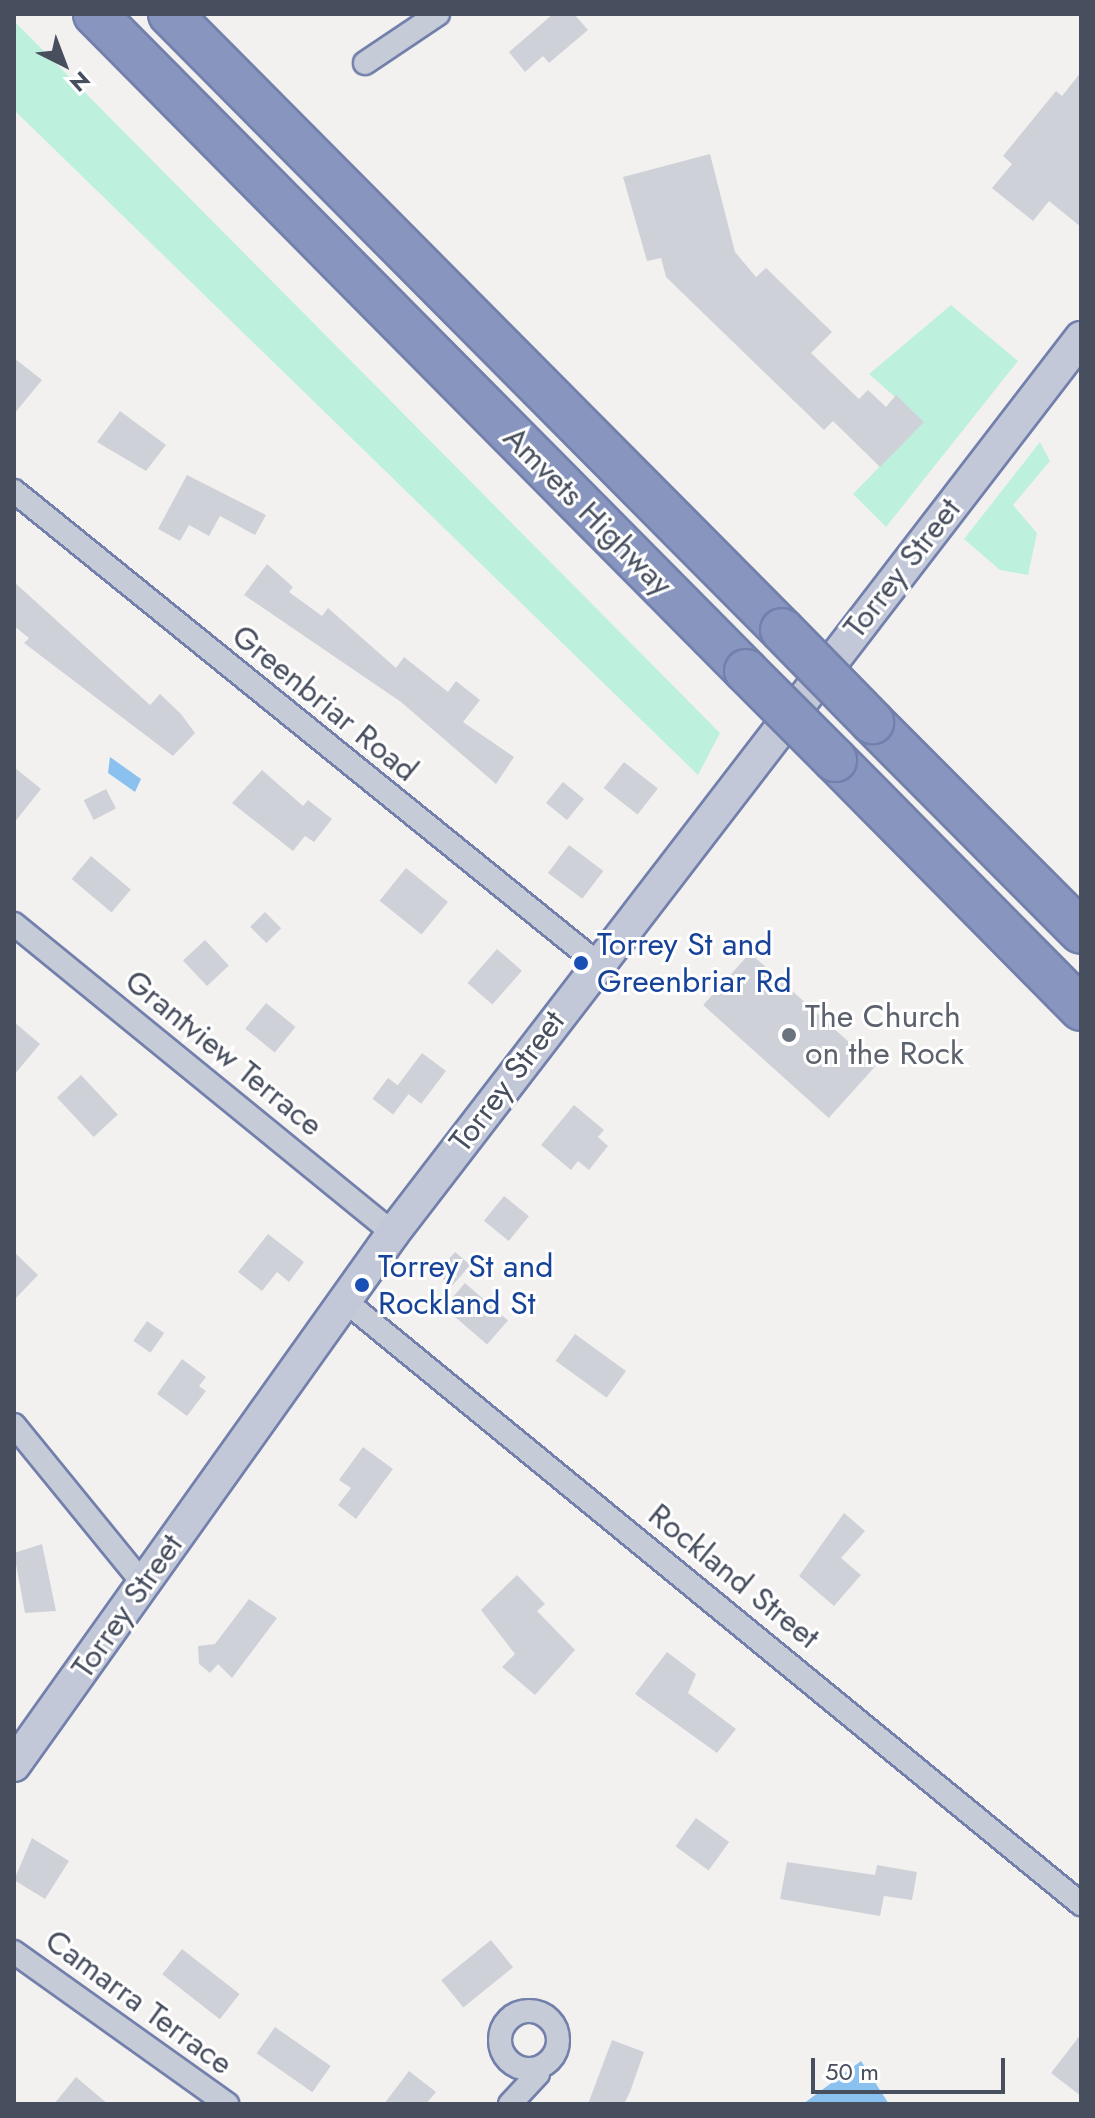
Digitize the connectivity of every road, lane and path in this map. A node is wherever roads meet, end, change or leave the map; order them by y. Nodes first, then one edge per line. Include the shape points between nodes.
1 (95, 14) edge
2 (170, 14) edge
3 (438, 14) edge
4 (365, 63) dead end
5 (1081, 338) edge
6 (14, 491) edge
7 (14, 924) edge
8 (1081, 932) edge
9 (597, 963) junction
10 (1081, 1009) edge
11 (393, 1233) junction
12 (344, 1300) junction
13 (14, 1425) edge
14 (143, 1583) junction
15 (14, 1765) edge
16 (1081, 1904) edge
17 (14, 1952) edge
18 (538, 2074) dead end
19 (227, 2104) edge
20 (510, 2104) edge

1 - 10 highway, Amvets Highway, bridge
2 - 8 highway, Amvets Highway, bridge
3 - 4 street
5 - 9 main road, Torrey Street
6 - 9 street, Greenbriar Road
7 - 11 street, Grantview Terrace
9 - 11 main road, Torrey Street
11 - 12 main road, Torrey Street
12 - 14 main road, Torrey Street
12 - 16 street, Rockland Street
13 - 14 street
14 - 15 main road, Torrey Street
17 - 19 street, Camarra Terrace
18 - 20 street

